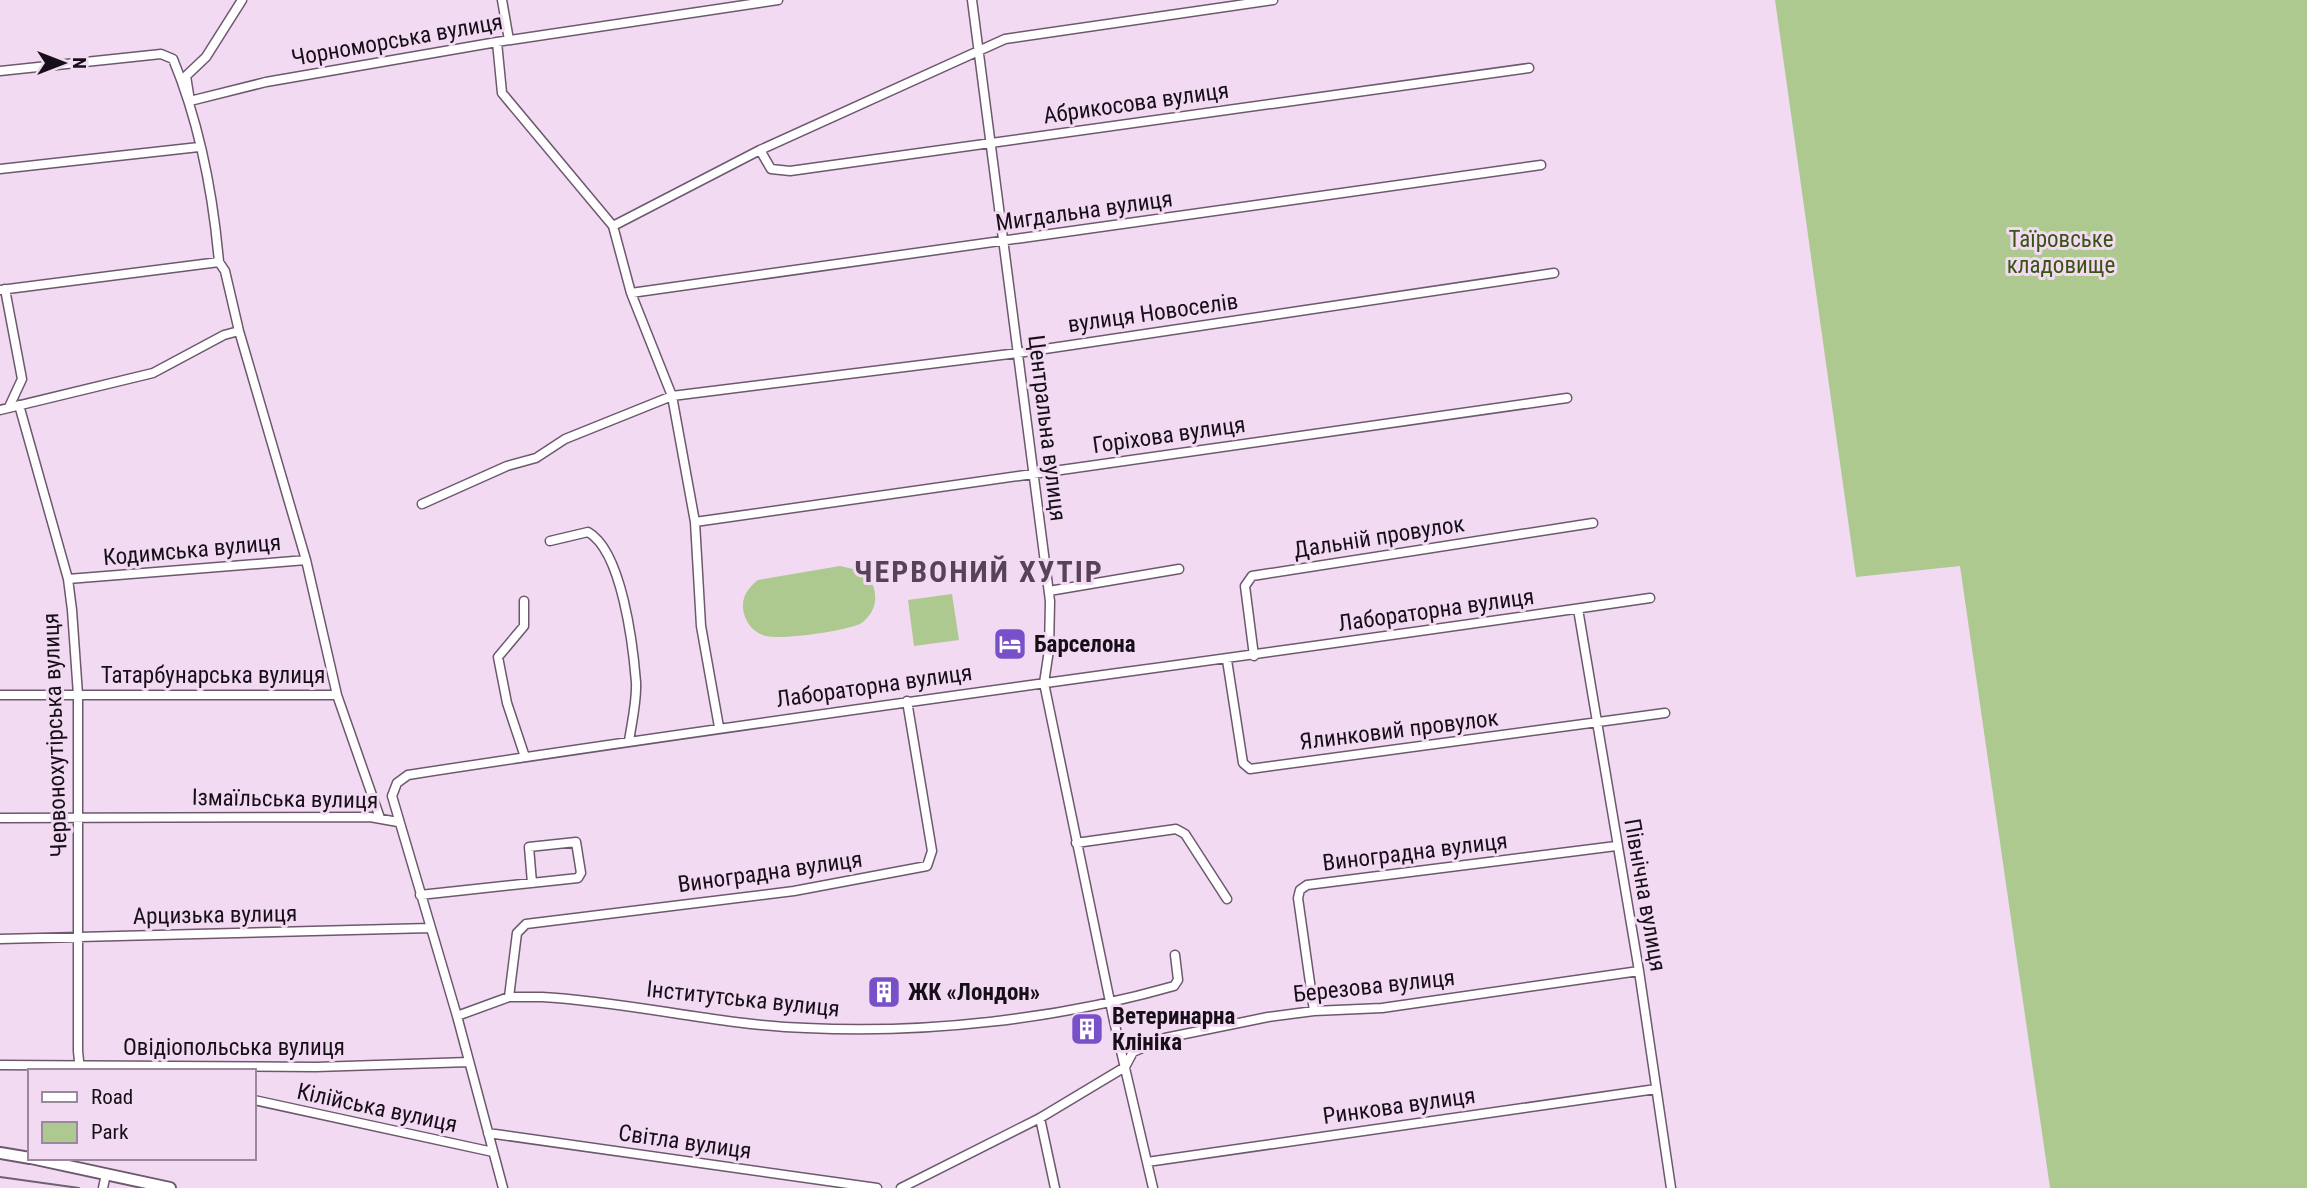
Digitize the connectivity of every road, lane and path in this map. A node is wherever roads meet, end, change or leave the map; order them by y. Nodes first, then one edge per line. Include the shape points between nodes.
1 (242, 0) edge
2 (502, 0) edge
3 (778, 0) edge
4 (972, 0) edge
5 (1273, 0) edge
6 (509, 40) junction
7 (497, 42) junction
8 (979, 51) junction
9 (1529, 68) dead end
10 (0, 71) edge
11 (190, 101) junction
12 (991, 142) junction
13 (199, 147) junction
14 (760, 150) junction
15 (1541, 165) dead end
16 (0, 169) edge
17 (613, 226) junction
18 (1005, 241) junction
19 (219, 262) junction
20 (1554, 273) dead end
21 (2, 290) edge
22 (631, 293) junction
23 (239, 331) junction
24 (1018, 353) junction
25 (672, 396) junction
26 (1567, 398) dead end
27 (19, 405) junction
28 (5, 409) edge
29 (1033, 474) junction
30 (422, 504) dead end
31 (695, 522) junction
32 (1593, 523) dead end
33 (550, 541) dead end
34 (306, 560) junction
35 (1179, 569) dead end
36 (68, 579) junction
37 (1049, 591) junction
38 (1650, 598) dead end
39 (524, 601) dead end
40 (1578, 609) junction
41 (1254, 656) junction
42 (1227, 660) junction
43 (1044, 683) junction
44 (0, 695) edge
45 (78, 695) junction
46 (337, 695) junction
47 (907, 701) junction
48 (1665, 713) dead end
49 (1597, 721) junction
50 (719, 727) junction
51 (629, 741) junction
52 (525, 757) junction
53 (77, 817) junction
54 (0, 818) edge
55 (380, 818) junction
56 (398, 822) junction
57 (1076, 843) junction
58 (1616, 846) junction
59 (532, 883) junction
60 (420, 895) junction
61 (1227, 899) dead end
62 (430, 928) junction
63 (78, 937) junction
64 (0, 939) edge
65 (1175, 955) dead end
66 (1639, 971) junction
67 (509, 997) junction
68 (1111, 1004) junction
69 (1314, 1011) junction
70 (457, 1016) junction
71 (469, 1062) junction
72 (0, 1065) edge
73 (117, 1066) junction
74 (1125, 1067) junction
75 (80, 1069) edge
76 (128, 1069) edge
77 (1656, 1089) junction
78 (256, 1100) edge
79 (1040, 1118) junction
80 (488, 1133) junction
81 (493, 1152) junction
82 (0, 1153) edge
83 (28, 1158) edge
84 (51, 1160) edge
85 (1147, 1162) junction
86 (82, 1163) edge
87 (106, 1174) junction
88 (103, 1188) edge
89 (170, 1188) edge
90 (503, 1188) edge
91 (877, 1188) edge
92 (901, 1188) edge
93 (1055, 1188) edge
94 (1153, 1188) edge
95 (1671, 1188) edge

1 - 11 street via 206,57 186,76
2 - 6 street
3 - 6 street, Чорноморська вулиця
4 - 8 street, Центральна вулиця
5 - 8 street via 1015,36
6 - 7 street, Чорноморська вулиця
7 - 11 street, Чорноморська вулиця via 266,82
7 - 17 street via 502,93
8 - 12 street, Центральна вулиця
8 - 14 street
9 - 12 street, Абрикосова вулиця
10 - 11 street via 168,55
11 - 13 street
12 - 14 street, Абрикосова вулиця via 790,171 771,169
12 - 18 street, Центральна вулиця
13 - 16 street
13 - 19 street
14 - 17 street
15 - 18 street, Мигдальна вулиця
17 - 22 street
18 - 22 street, Мигдальна вулиця
18 - 24 street, Центральна вулиця
19 - 21 street
19 - 23 street
20 - 24 street, вулиця Новоселів
21 - 28 street via 22,372 20,385
22 - 25 street
23 - 27 street via 153,373
23 - 34 street
24 - 25 street, вулиця Новоселів
24 - 29 street, Центральна вулиця
25 - 30 street, вулиця Новоселів
25 - 31 street
26 - 29 street, Горіхова вулиця
27 - 28 street
27 - 36 street, Червонохутірська вулиця
29 - 31 street, Горіхова вулиця
29 - 37 street, Центральна вулиця
31 - 50 street via 701,626
32 - 41 street, Дальній провулок via 1252,576 1245,586
33 - 51 street via 589,532 613,562 636,682
34 - 36 street, Кодимська вулиця
34 - 46 street, Кодимська вулиця
35 - 37 street
36 - 45 street, Червонохутірська вулиця
37 - 43 street, Центральна вулиця
38 - 40 street, Лабораторна вулиця
39 - 52 street via 524,626 498,657
40 - 41 street, Лабораторна вулиця
40 - 49 street, Північна вулиця
41 - 42 street, Лабораторна вулиця
42 - 43 street, Лабораторна вулиця
42 - 49 street, Ялинковий провулок via 1243,763 1250,769
43 - 47 street, Лабораторна вулиця
43 - 57 street, Центральна вулиця
44 - 45 street, Татарбунарська вулиця
45 - 46 street, Татарбунарська вулиця
45 - 53 street, Червонохутірська вулиця
46 - 55 street, Татарбунарська вулиця
47 - 50 street, Лабораторна вулиця
47 - 67 street, Виноградна вулиця via 932,851 927,866 794,891 526,924 517,933
48 - 49 street, Ялинковий провулок
49 - 58 street, Північна вулиця
50 - 51 street, Лабораторна вулиця
51 - 52 street, Лабораторна вулиця
52 - 56 street, Лабораторна вулиця via 408,775 397,783 392,796
53 - 54 street, Ізмаїльська вулиця
53 - 55 street, Ізмаїльська вулиця
53 - 63 street, Червонохутірська вулиця
55 - 56 street, Ізмаїльська вулиця
56 - 60 street, Ізмаїльська вулиця
57 - 61 street via 1177,829 1185,834
57 - 68 street, Центральна вулиця
58 - 66 street, Північна вулиця
58 - 69 street, Виноградна вулиця via 1303,887 1298,898
59 - 59 street via 529,847 576,842 580,876
59 - 60 street
60 - 62 street, Ізмаїльська вулиця
62 - 63 street, Арцизька вулиця
62 - 70 street, Ізмаїльська вулиця
63 - 64 street, Арцизька вулиця
63 - 75 street, Червонохутірська вулиця
65 - 68 street, Інститутська вулиця via 1178,980 1174,986
66 - 69 street, Березова вулиця via 1382,1008
66 - 77 street, Північна вулиця
67 - 68 street, Інститутська вулиця via 563,998 818,1028 947,1025
67 - 70 street, Інститутська вулиця
68 - 74 street, Центральна вулиця
69 - 74 street, Березова вулиця via 1165,1038 1133,1052
70 - 71 street, Ізмаїльська вулиця
71 - 73 street, Овідіопольська вулиця
71 - 80 street, Ізмаїльська вулиця
72 - 75 street, Овідіопольська вулиця
73 - 75 street, Овідіопольська вулиця
73 - 76 street
74 - 79 street
74 - 85 street, Центральна вулиця
77 - 85 street, Ринкова вулиця
77 - 95 street, Північна вулиця
78 - 81 street, Кілійська вулиця
79 - 92 street
79 - 93 street
80 - 81 street, Ізмаїльська вулиця
80 - 91 street, Світла вулиця
81 - 90 street, Ізмаїльська вулиця
82 - 83 main road
84 - 86 main road
85 - 94 street, Центральна вулиця
86 - 87 main road
87 - 88 street
87 - 89 main road

